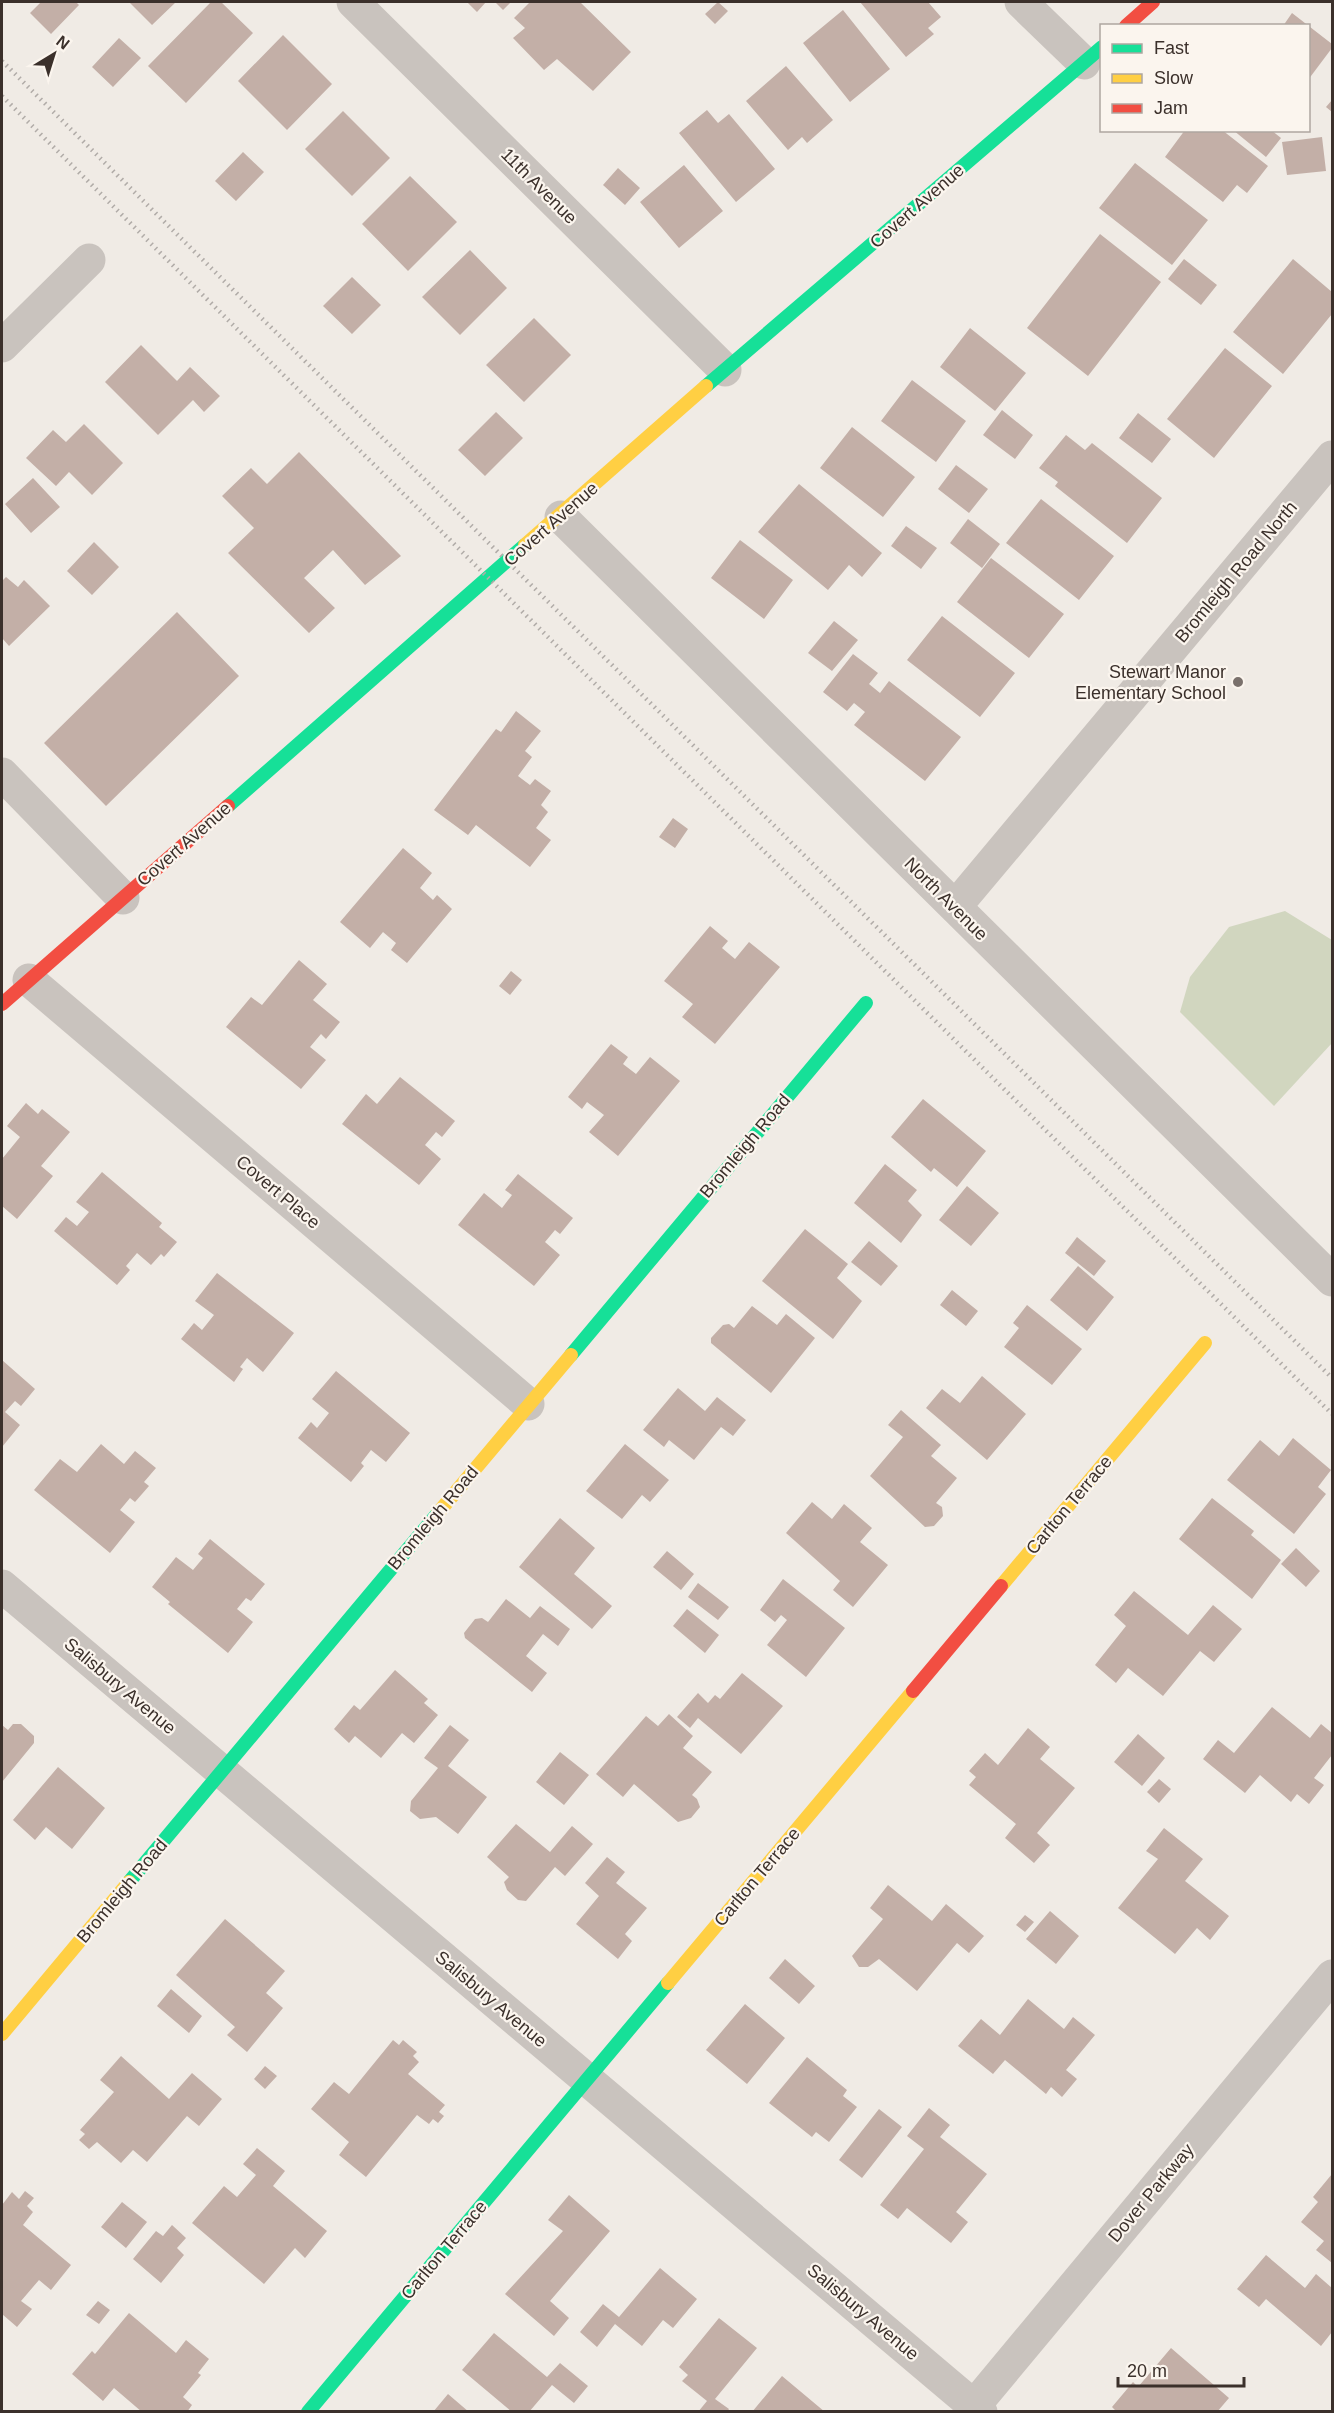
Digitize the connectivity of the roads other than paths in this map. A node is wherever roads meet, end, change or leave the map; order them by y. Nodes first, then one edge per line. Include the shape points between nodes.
1 (353, 2) edge
2 (1022, 2) edge
3 (1153, 2) edge
4 (1128, 24) edge
5 (1093, 55) edge
6 (89, 260) dead end
7 (2, 346) edge
8 (725, 370) junction
9 (1332, 457) edge
10 (561, 516) junction
11 (2, 774) edge
12 (123, 898) junction
13 (954, 907) junction
14 (29, 980) junction
15 (866, 1003) dead end
16 (2, 1004) edge
17 (1332, 1280) edge
18 (1205, 1343) dead end
19 (528, 1404) junction
20 (2, 1586) edge
21 (222, 1772) junction
22 (1332, 1976) edge
23 (2, 2034) edge
24 (587, 2080) junction
25 (975, 2410) edge
26 (308, 2412) edge

1 - 8 street, 11th Avenue
2 - 5 street
3 - 4 street
5 - 8 street, Covert Avenue
6 - 7 street
8 - 10 street, Covert Avenue
9 - 13 street, Bromleigh Road North
10 - 12 street, Covert Avenue
10 - 13 street, North Avenue
11 - 12 street
12 - 14 street, Covert Avenue
13 - 17 street, North Avenue
14 - 16 street, Covert Avenue
14 - 19 street, Covert Place
15 - 19 street, Bromleigh Road
18 - 24 street, Carlton Terrace
19 - 21 street, Bromleigh Road
20 - 21 street, Salisbury Avenue
21 - 23 street, Bromleigh Road
21 - 24 street, Salisbury Avenue
22 - 25 street, Dover Parkway
24 - 25 street, Salisbury Avenue
24 - 26 street, Carlton Terrace

